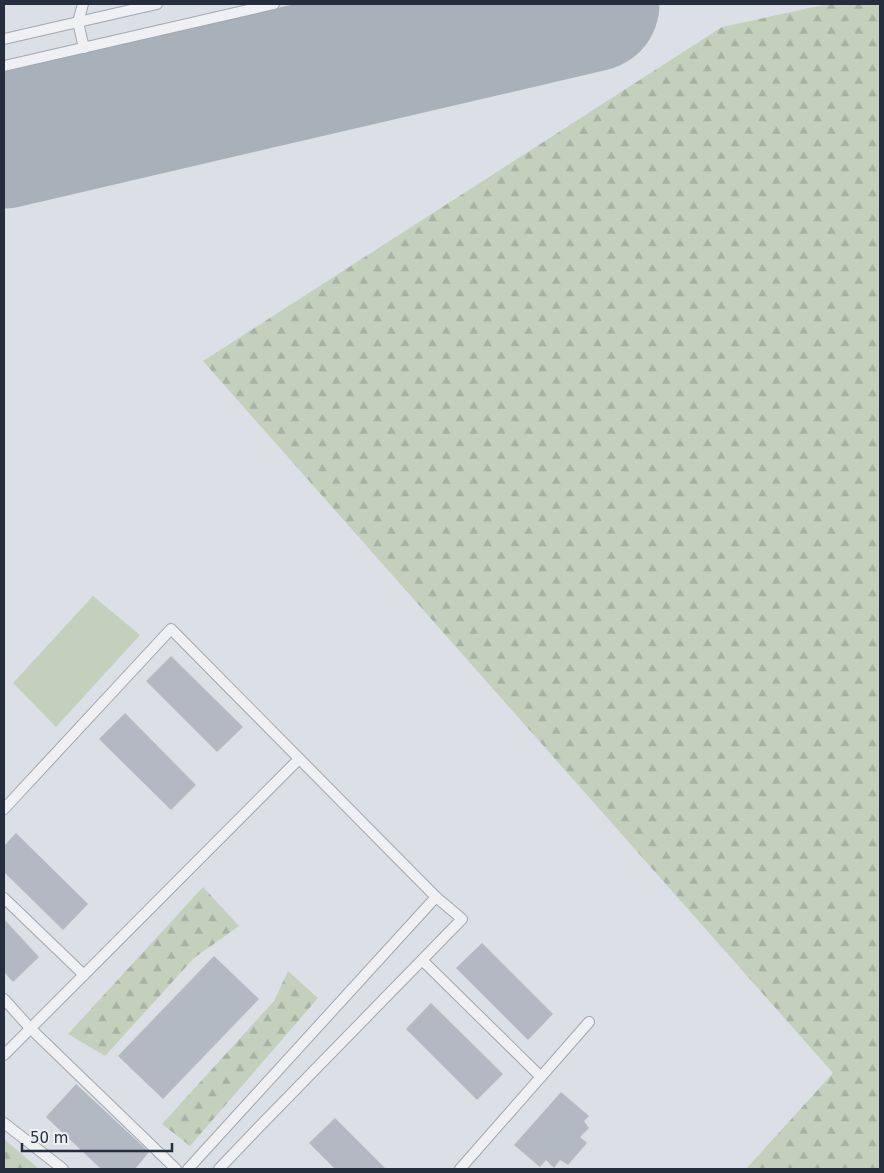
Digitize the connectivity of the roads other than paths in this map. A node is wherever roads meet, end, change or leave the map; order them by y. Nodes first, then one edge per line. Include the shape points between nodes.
1 (83, 4) edge
2 (157, 4) edge
3 (274, 4) edge
4 (78, 22) junction
5 (4, 39) edge
6 (84, 48) junction
7 (4, 66) edge
8 (299, 759) junction
9 (4, 809) edge
10 (436, 897) junction
11 (4, 898) edge
12 (422, 960) junction
13 (84, 974) junction
14 (4, 999) edge
15 (589, 1022) dead end
16 (30, 1028) junction
17 (4, 1055) edge
18 (541, 1077) junction
19 (4, 1123) edge
20 (63, 1169) edge
21 (176, 1169) edge
22 (188, 1169) edge
23 (219, 1169) edge
24 (460, 1169) edge

1 - 4 lane
2 - 4 lane
3 - 6 lane
4 - 5 lane
4 - 6 lane
6 - 7 lane
8 - 9 lane via 171,629
8 - 10 lane
8 - 13 lane
10 - 12 lane via 462,919
10 - 22 lane
11 - 13 lane
12 - 18 lane
12 - 23 lane
13 - 16 lane
14 - 16 lane
15 - 18 lane
16 - 17 lane
16 - 21 lane
18 - 24 lane
19 - 20 lane

